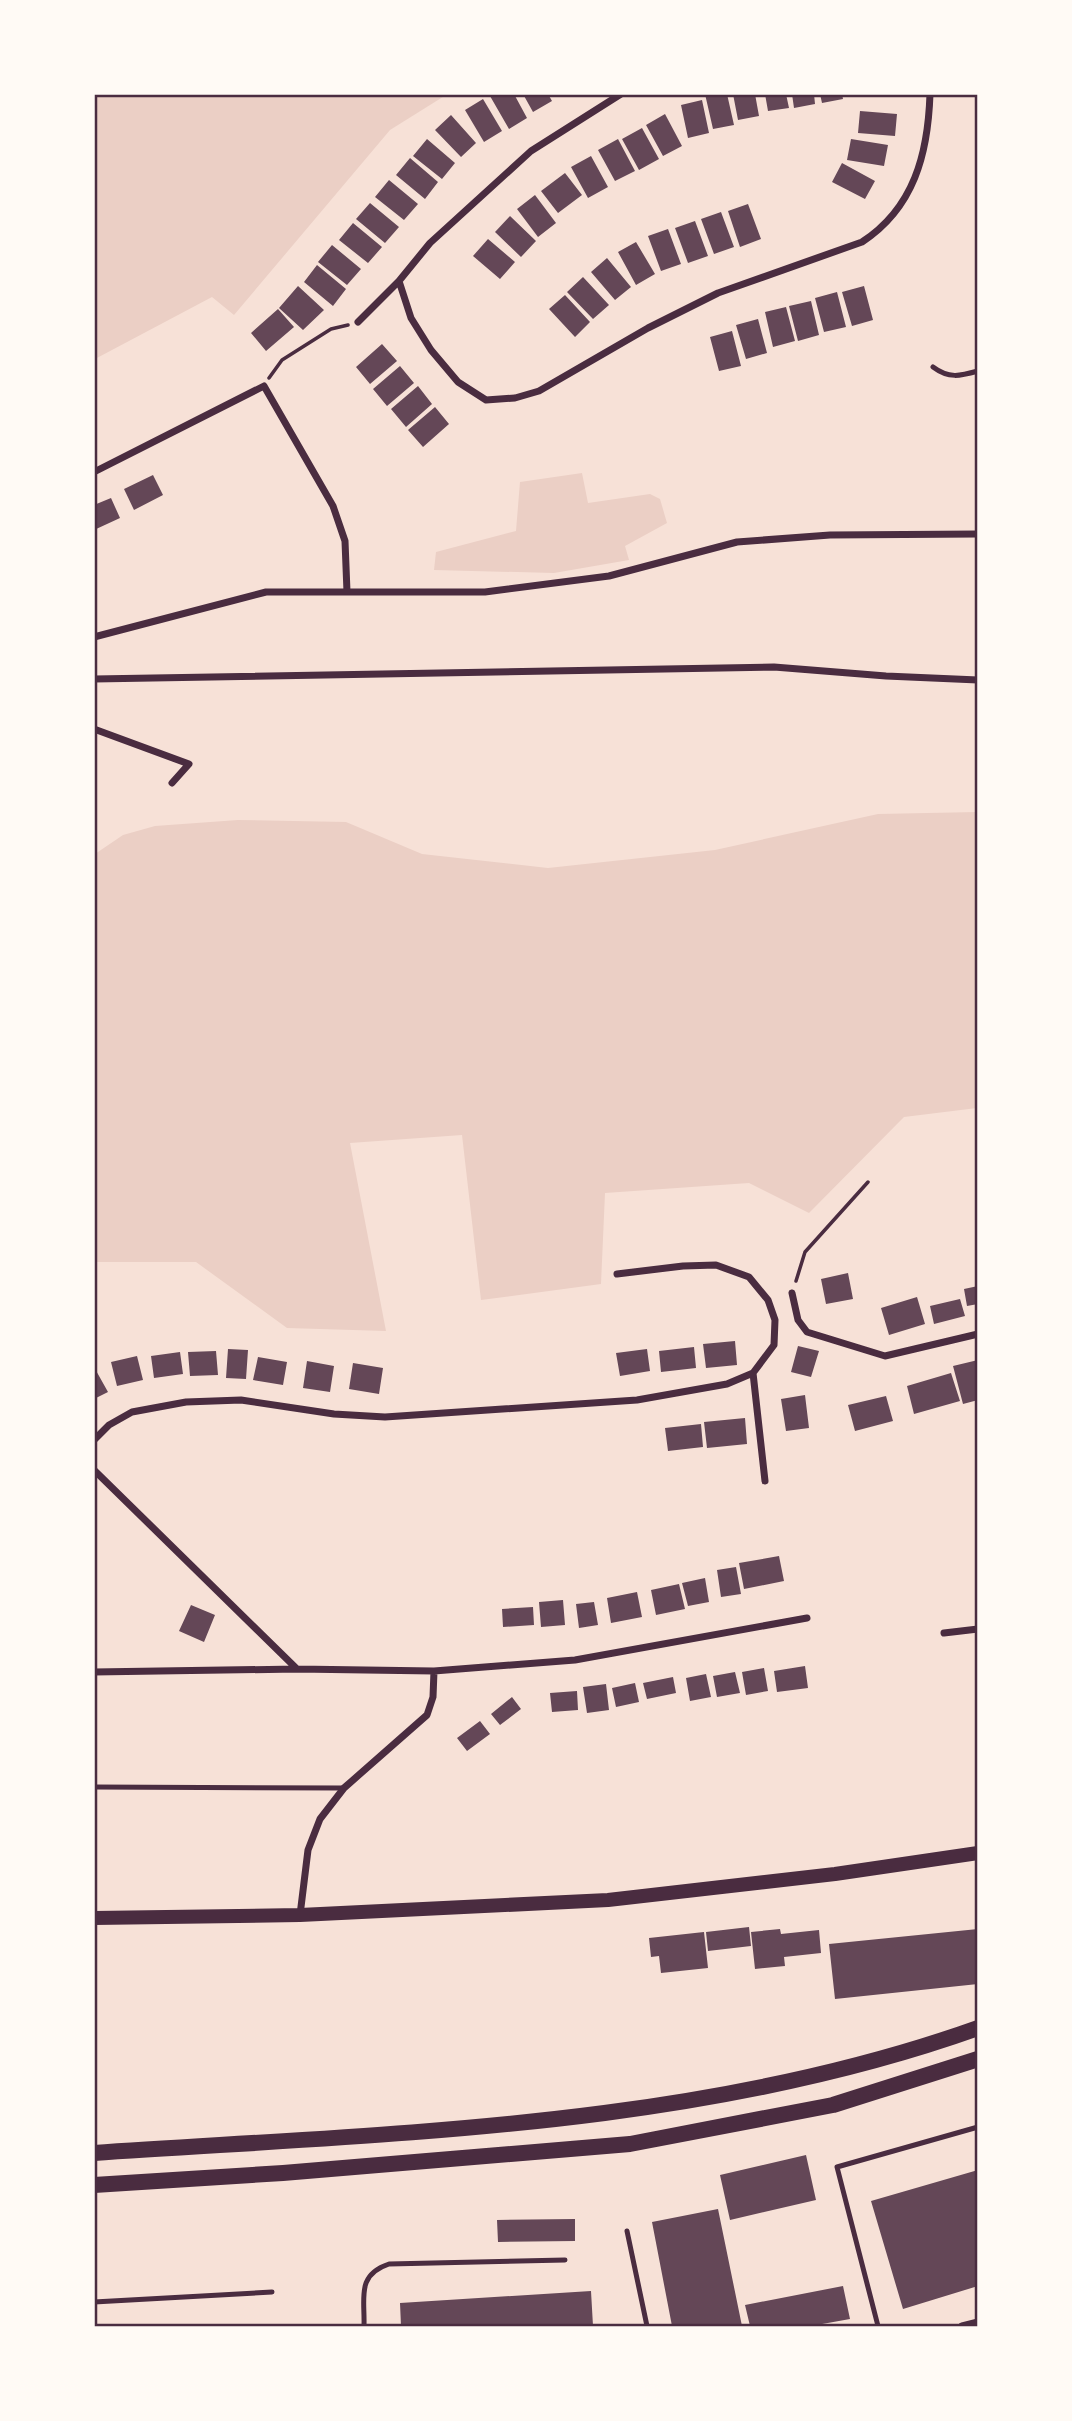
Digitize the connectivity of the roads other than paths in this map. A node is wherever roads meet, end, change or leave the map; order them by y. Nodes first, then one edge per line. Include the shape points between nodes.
1 (621, 94) edge
2 (930, 94) edge
3 (399, 281) junction
4 (358, 322) road end
5 (933, 367) dead end
6 (978, 371) edge
7 (94, 472) edge
8 (978, 534) edge
9 (346, 592) junction
10 (94, 637) edge
11 (94, 679) edge
12 (978, 680) edge
13 (94, 729) edge
14 (172, 783) dead end
15 (617, 1274) dead end
16 (792, 1293) road end
17 (978, 1334) edge
18 (753, 1373) junction
19 (94, 1440) edge
20 (94, 1470) edge
21 (765, 1481) dead end
22 (807, 1618) dead end
23 (978, 1629) edge
24 (944, 1633) dead end
25 (297, 1669) junction
26 (435, 1671) junction
27 (94, 1672) edge
28 (94, 1787) edge
29 (344, 1788) junction
30 (978, 1853) edge
31 (300, 1914) junction
32 (94, 1918) edge
33 (978, 2028) edge
34 (978, 2059) edge
35 (978, 2127) edge
36 (94, 2153) edge
37 (94, 2185) edge
38 (627, 2231) dead end
39 (565, 2260) dead end
40 (272, 2292) dead end
41 (94, 2302) edge
42 (978, 2322) edge
43 (364, 2326) edge
44 (647, 2326) edge
45 (878, 2326) edge
46 (962, 2326) edge

1 - 3 street via 531,151 439,235
2 - 3 street via 914,182 882,229 862,242 718,293 539,391 485,400 458,382 411,318
3 - 4 street
5 - 6 lane via 954,377
7 - 9 street via 264,386 333,506 345,541
8 - 9 street via 830,535 737,542 609,576 485,592
9 - 10 street via 266,592
11 - 12 street via 774,667
13 - 14 street via 189,764
15 - 18 street via 716,1265 749,1277 768,1300 775,1320 774,1345
16 - 17 street via 798,1320 807,1332 885,1356
18 - 19 street via 727,1384 638,1400 385,1418 241,1400 186,1402 132,1412
18 - 21 street
20 - 25 street
22 - 26 street via 575,1660
23 - 24 street
25 - 26 street
25 - 27 street
26 - 29 street via 427,1715
28 - 29 lane
29 - 31 street via 320,1819 308,1850
30 - 31 main road via 608,1900
31 - 32 main road
33 - 36 main road via 821,2073 605,2115
34 - 37 main road via 833,2105 630,2144
35 - 45 lane via 837,2167
38 - 44 lane
39 - 43 lane via 378,2267 365,2282
40 - 41 lane
42 - 46 street

